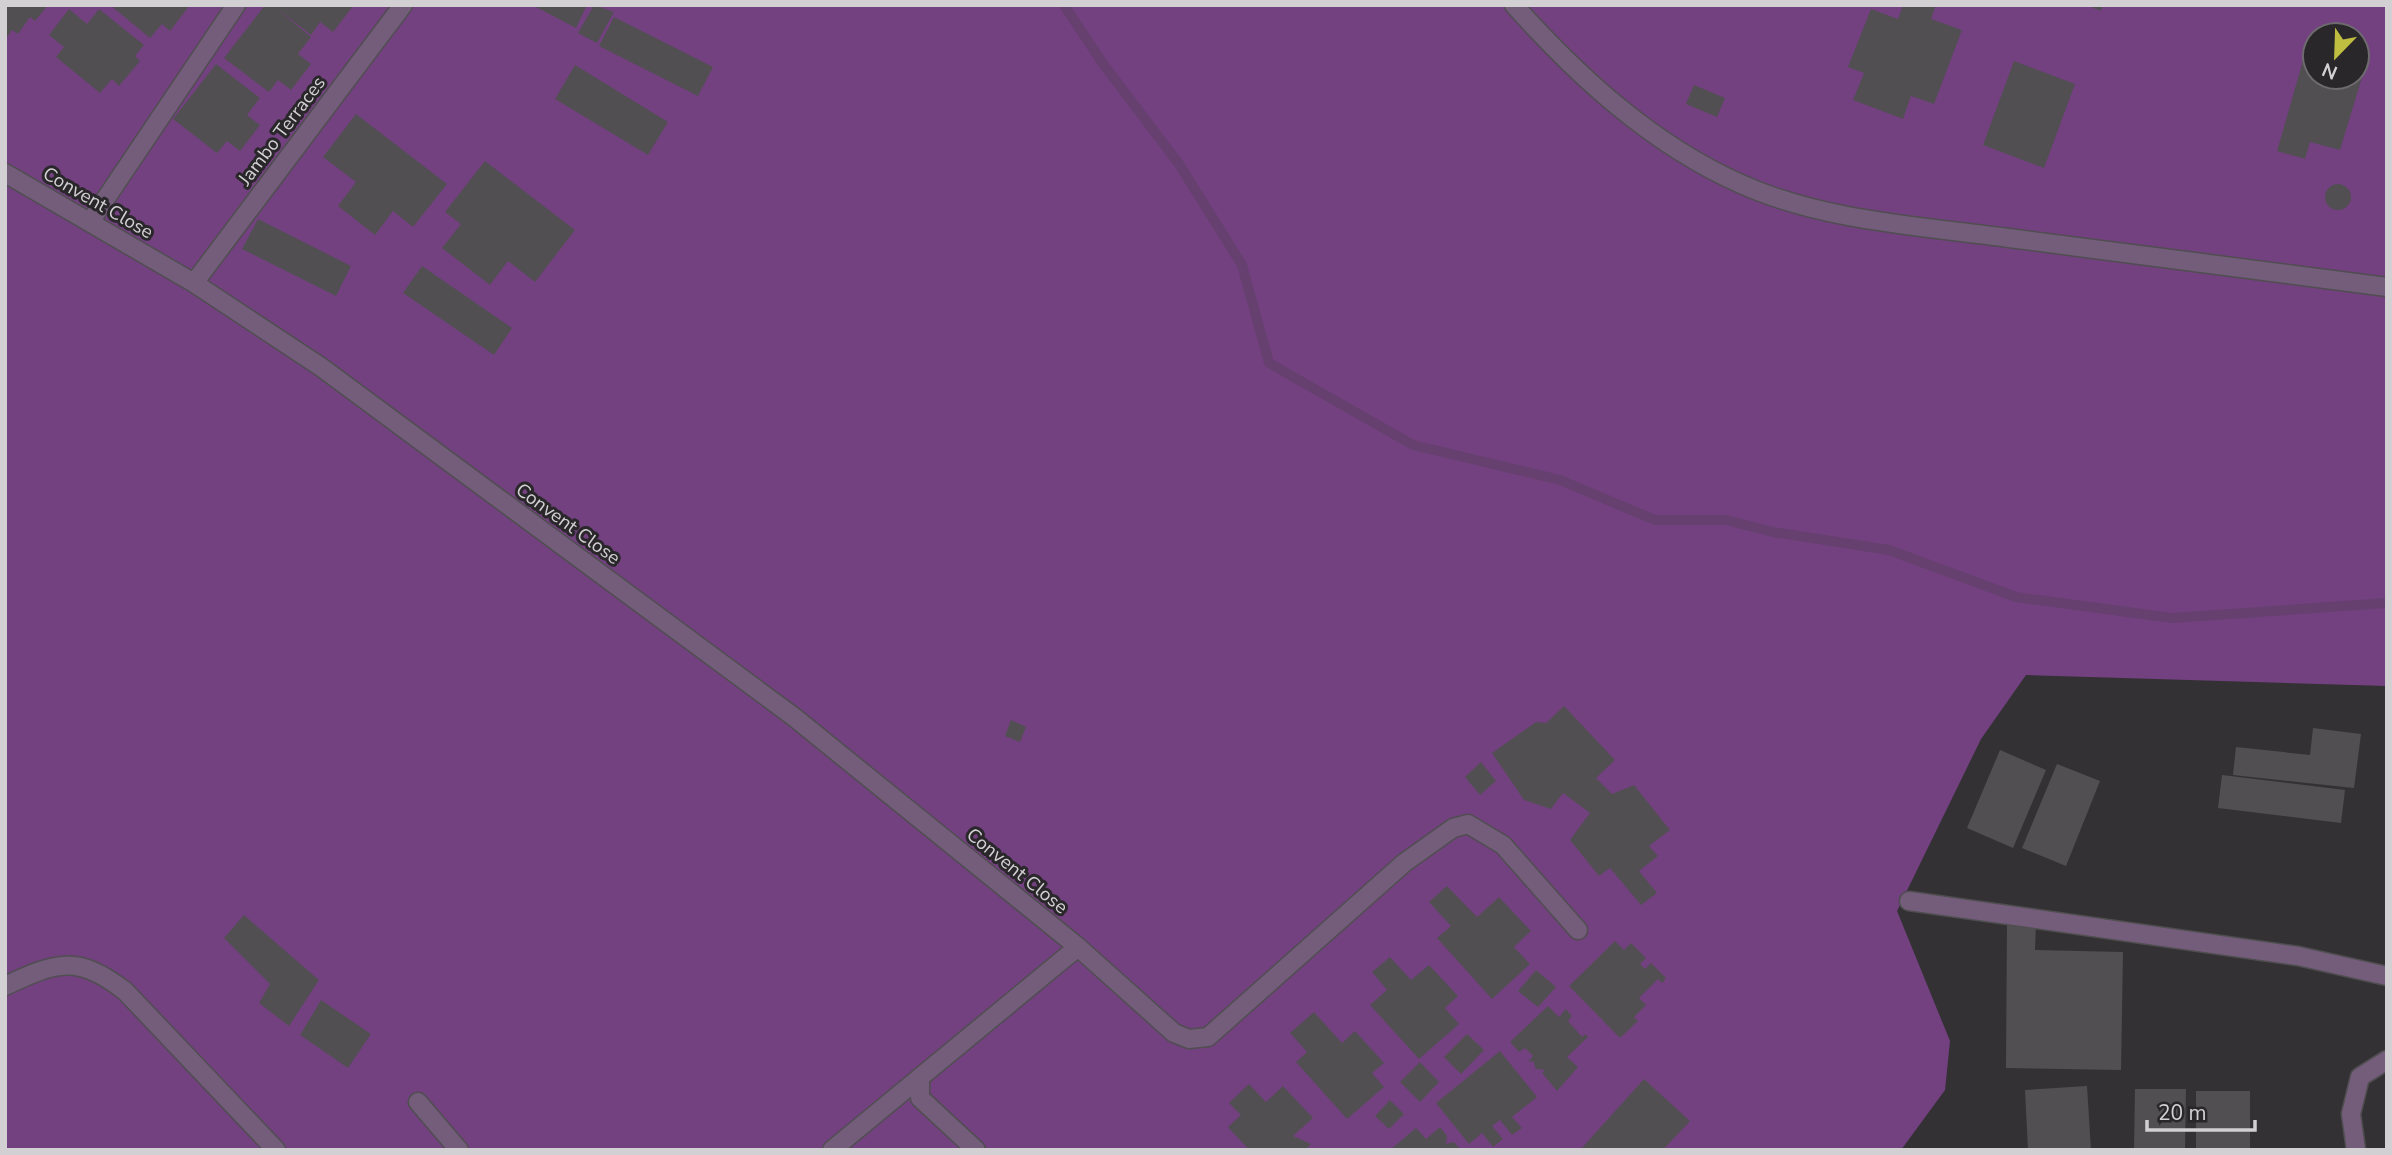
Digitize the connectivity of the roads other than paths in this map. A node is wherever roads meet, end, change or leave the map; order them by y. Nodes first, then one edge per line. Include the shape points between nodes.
1 (236, 5) edge
2 (403, 5) edge
3 (1514, 5) edge
4 (5, 173) edge
5 (90, 222) junction
6 (194, 283) junction
7 (2387, 287) edge
8 (1909, 901) dead end
9 (1578, 930) dead end
10 (1078, 947) junction
11 (2387, 976) edge
12 (5, 986) edge
13 (2387, 1060) edge
14 (920, 1077) junction
15 (418, 1102) dead end
16 (276, 1150) edge
17 (458, 1150) edge
18 (832, 1150) edge
19 (976, 1150) edge
20 (2356, 1150) edge

1 - 5 street
2 - 6 street, Jambo Terraces
3 - 7 street via 1602,96 1677,149 1782,201 1948,229
4 - 5 street, Convent Close
5 - 6 street, Convent Close
6 - 10 street, Convent Close via 321,367 794,717
8 - 11 street via 2298,956
9 - 10 street, Convent Close via 1503,845 1468,824 1453,828 1404,863 1208,1037 1174,1033
10 - 14 street
12 - 16 street via 48,966 69,963 109,979
13 - 20 street via 2360,1077 2351,1114
14 - 18 street
14 - 19 street via 920,1098
15 - 17 street

